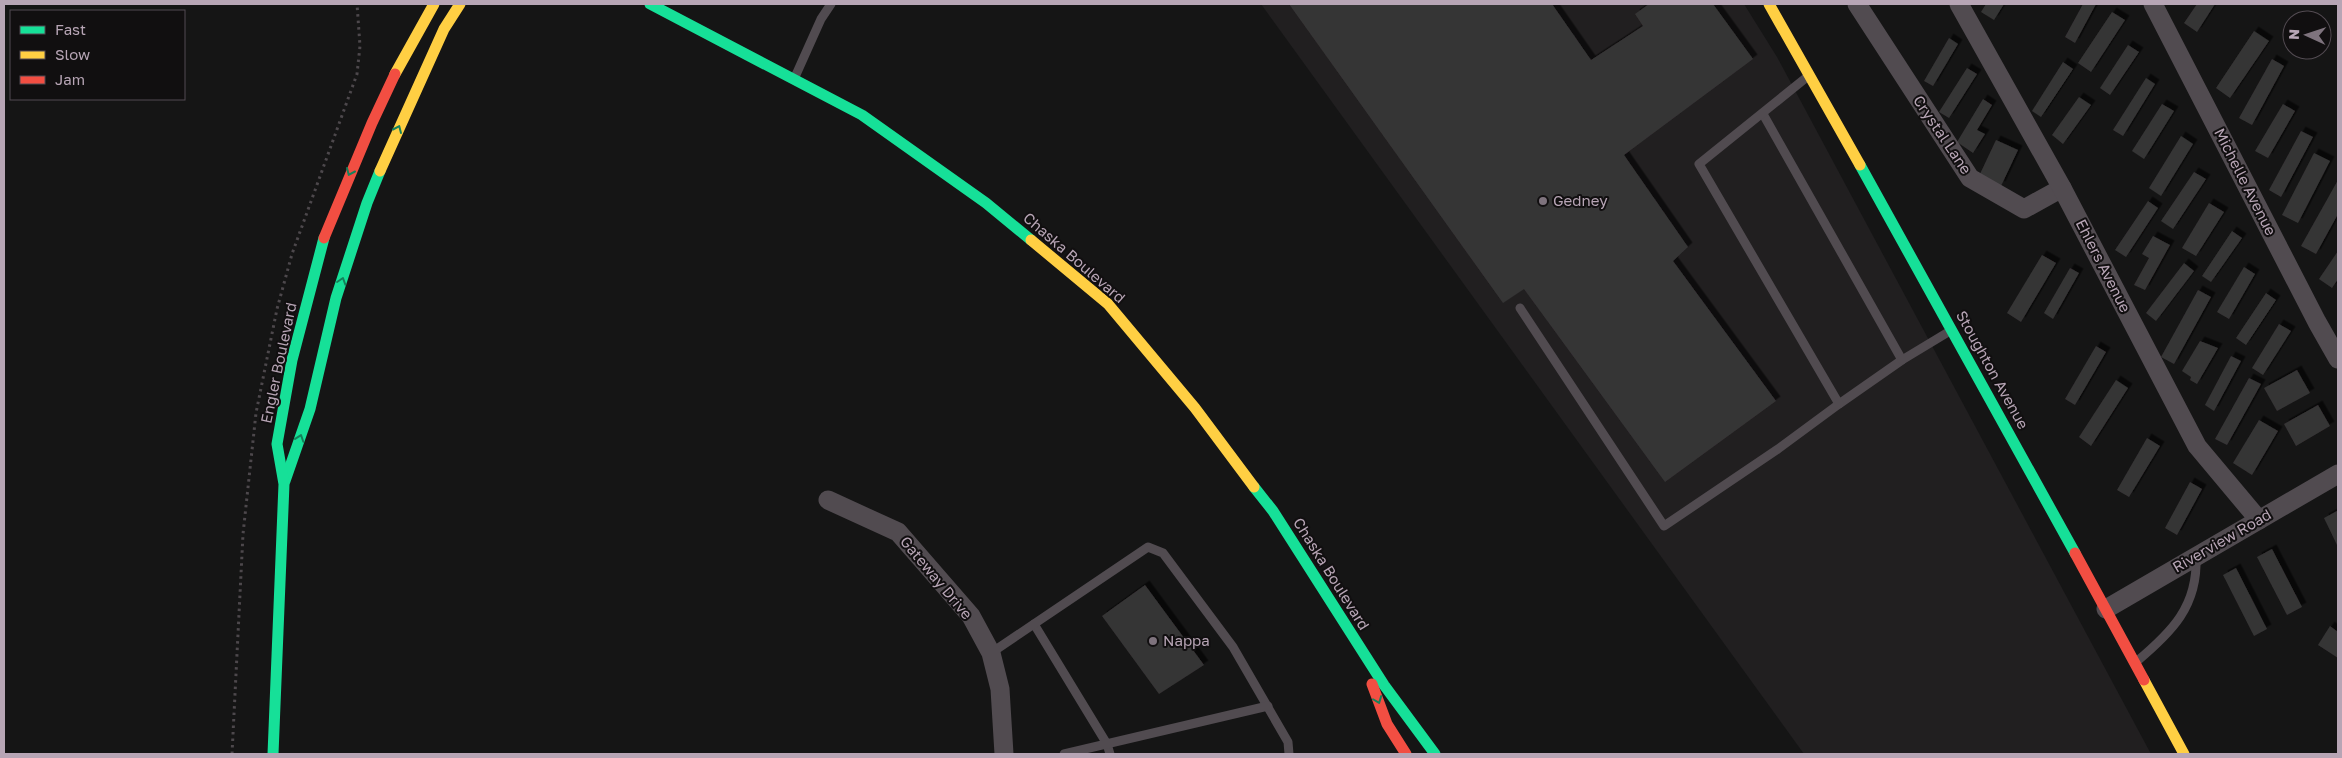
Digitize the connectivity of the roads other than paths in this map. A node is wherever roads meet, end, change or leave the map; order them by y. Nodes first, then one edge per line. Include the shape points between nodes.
1 (434, 4) edge
2 (460, 4) edge
3 (654, 4) edge
4 (831, 4) edge
5 (1770, 4) edge
6 (1857, 4) edge
7 (1959, 4) edge
8 (2153, 4) edge
9 (419, 7) dead end
10 (395, 74) junction
11 (1810, 75) junction
12 (793, 80) junction
13 (1763, 114) junction
14 (2062, 188) junction
15 (1520, 308) dead end
16 (1952, 330) junction
17 (2338, 358) edge
18 (1902, 360) junction
19 (1839, 404) junction
20 (2338, 474) edge
21 (284, 484) junction
22 (828, 500) dead end
23 (2259, 520) junction
24 (2196, 556) junction
25 (2106, 609) junction
26 (1034, 624) junction
27 (1354, 638) junction
28 (991, 653) junction
29 (2135, 663) junction
30 (1268, 706) junction
31 (1107, 744) junction
32 (273, 754) edge
33 (1004, 754) edge
34 (1064, 754) edge
35 (1110, 754) edge
36 (1289, 754) edge
37 (1406, 754) edge
38 (1435, 754) edge
39 (2184, 754) edge

1 - 10 main road, Engler Boulevard
21 -> 2 main road via 310,409 336,298 368,203 444,29
3 - 12 main road, Chaska Boulevard
4 - 12 lane
5 - 11 main road, Stoughton Avenue
6 - 14 street, Crystal Lane via 1970,178 2024,209
7 - 14 street, Ehlers Avenue
8 - 17 street, Michelle Avenue
9 - 10 main road
10 -> 21 main road, Engler Boulevard via 340,194 314,272 292,360 277,444
11 - 13 lane
11 - 16 main road, Stoughton Avenue
12 - 27 main road, Chaska Boulevard via 862,115 986,203 1108,304 1195,408 1273,511
13 - 18 lane
13 - 19 lane via 1699,164
14 - 23 street, Ehlers Avenue via 2197,446
15 - 19 lane via 1664,526
16 - 18 lane
16 - 25 main road, Stoughton Avenue
18 - 19 lane
20 - 23 street, Riverview Road
21 - 32 main road, Engler Boulevard
22 - 28 street, Gateway Drive via 898,532 971,616
23 - 24 street, Riverview Road
24 - 25 street, Riverview Road
24 - 29 lane via 2197,578 2186,609 2160,641
25 - 29 main road, Stoughton Avenue
26 - 28 lane
26 - 30 lane via 1148,547 1163,552 1233,648
26 - 31 lane
27 -> 37 main road via 1387,724
27 - 38 main road, Chaska Boulevard
28 - 33 street, Gateway Drive via 1000,689
29 - 39 main road, Stoughton Avenue
30 - 31 lane
30 - 36 lane via 1288,742
31 - 34 lane
31 - 35 lane

